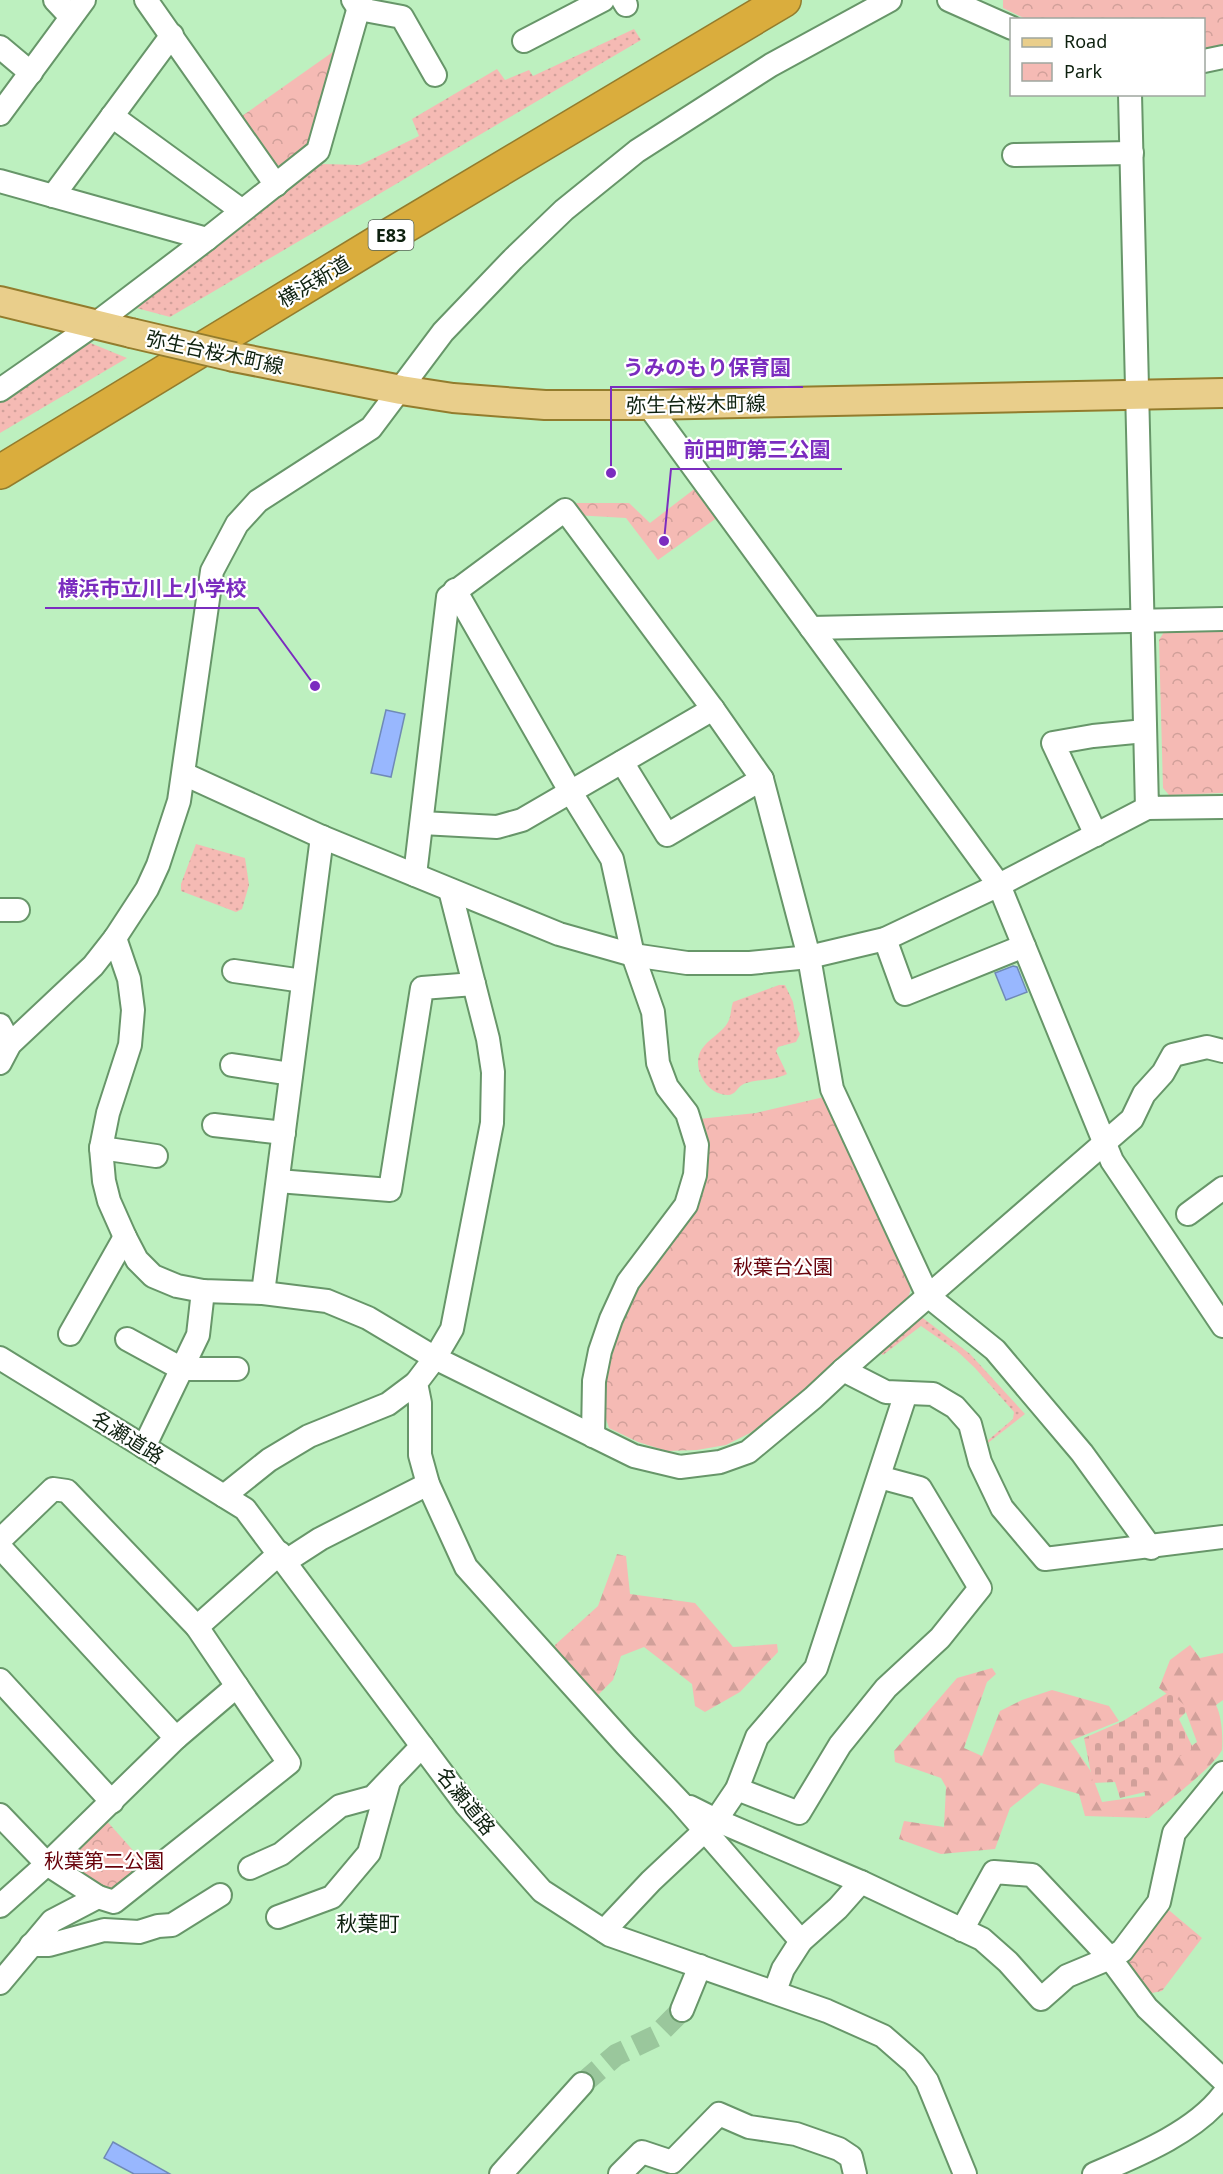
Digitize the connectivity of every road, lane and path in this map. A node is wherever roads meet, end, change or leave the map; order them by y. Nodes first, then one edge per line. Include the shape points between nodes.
1 (55, 0) edge
2 (146, 0) edge
3 (603, 0) edge
4 (741, 0) edge
5 (784, 0) edge
6 (890, 0) edge
7 (949, 0) edge
8 (358, 3) edge
9 (78, 9) edge
10 (1010, 28) edge
11 (172, 35) junction
12 (524, 41) dead end
13 (0, 47) edge
14 (1223, 57) edge
15 (1205, 61) edge
16 (31, 73) junction
17 (435, 75) dead end
18 (1130, 96) edge
19 (0, 114) edge
20 (112, 116) junction
21 (1132, 153) junction
22 (1014, 155) dead end
23 (0, 181) edge
24 (276, 185) junction
25 (53, 196) junction
26 (241, 210) junction
27 (207, 239) junction
28 (0, 301) edge
29 (95, 324) junction
30 (0, 390) edge
31 (401, 390) junction
32 (1223, 393) edge
33 (1137, 395) junction
34 (648, 405) junction
35 (0, 446) edge
36 (0, 472) edge
37 (455, 590) junction
38 (1223, 619) edge
39 (1143, 620) junction
40 (811, 628) junction
41 (713, 709) junction
42 (1145, 731) junction
43 (622, 762) junction
44 (184, 774) junction
45 (762, 779) junction
46 (570, 791) junction
47 (1223, 807) edge
48 (1147, 808) junction
49 (422, 823) junction
50 (1096, 835) junction
51 (322, 837) junction
52 (415, 875) junction
53 (999, 885) junction
54 (450, 890) junction
55 (115, 938) junction
56 (885, 939) junction
57 (1024, 946) junction
58 (633, 955) junction
59 (809, 957) junction
60 (234, 971) dead end
61 (303, 981) junction
62 (474, 984) junction
63 (3, 1044) edge
64 (1223, 1051) edge
65 (232, 1065) dead end
66 (291, 1074) junction
67 (214, 1125) dead end
68 (284, 1133) junction
69 (1104, 1144) junction
70 (101, 1148) junction
71 (156, 1156) dead end
72 (278, 1180) junction
73 (1223, 1188) edge
74 (1188, 1214) dead end
75 (125, 1237) junction
76 (203, 1291) junction
77 (263, 1293) junction
78 (928, 1296) junction
79 (1223, 1326) edge
80 (70, 1334) dead end
81 (127, 1339) dead end
82 (0, 1358) edge
83 (435, 1358) junction
84 (182, 1369) junction
85 (237, 1369) dead end
86 (843, 1370) junction
87 (416, 1383) junction
88 (906, 1393) junction
89 (593, 1436) junction
90 (144, 1447) junction
91 (879, 1477) junction
92 (428, 1484) junction
93 (224, 1496) junction
94 (1223, 1538) edge
95 (0, 1540) edge
96 (0, 1546) edge
97 (1151, 1548) junction
98 (283, 1557) junction
99 (197, 1627) junction
100 (0, 1680) edge
101 (237, 1686) junction
102 (176, 1738) junction
103 (422, 1746) junction
104 (1223, 1773) edge
105 (389, 1779) junction
106 (737, 1789) junction
107 (112, 1802) junction
108 (0, 1815) edge
109 (710, 1826) junction
110 (47, 1864) junction
111 (250, 1868) dead end
112 (861, 1882) junction
113 (220, 1895) dead end
114 (98, 1897) junction
115 (0, 1906) edge
116 (278, 1917) dead end
117 (962, 1930) junction
118 (604, 1931) junction
119 (801, 1941) junction
120 (31, 1945) junction
121 (1110, 1958) junction
122 (700, 1966) junction
123 (0, 1983) edge
124 (775, 1991) junction
125 (682, 2010) tunnel mouth
126 (1223, 2080) edge
127 (582, 2084) tunnel mouth
128 (1223, 2095) edge
129 (501, 2174) edge
130 (620, 2174) edge
131 (855, 2174) edge
132 (965, 2174) edge
133 (1094, 2174) edge

1 - 9 street
2 - 11 street
3 - 12 street
4 - 35 highway, 横浜新道 / E83
5 - 36 highway, 横浜新道 / E83
6 - 31 street via 771,65 631,156 564,210 513,259 443,332
7 - 10 street
8 - 17 street via 402,16
8 - 24 street via 318,151
9 - 16 street
11 - 20 street
11 - 24 street
13 - 16 street
14 - 15 street
16 - 19 street
18 - 21 street
20 - 25 street
20 - 26 street
21 - 22 street
21 - 33 street
23 - 25 street
24 - 26 street
25 - 27 street
26 - 27 street
27 - 29 street
28 - 29 main road, 弥生台桜木町線
29 - 30 street
29 - 31 main road, 弥生台桜木町線, bridge
31 - 34 main road, 弥生台桜木町線 via 545,405
31 - 44 street via 371,428 258,501 237,524 223,548 212,571 206,605
32 - 33 main road, 弥生台桜木町線
33 - 34 main road, 弥生台桜木町線
33 - 39 street
34 - 40 street
37 - 41 street via 565,510
37 - 46 street
37 - 49 street via 448,597
38 - 39 street
39 - 40 street
39 - 42 street
40 - 53 street
41 - 43 street
41 - 45 street
42 - 48 street
42 - 50 street via 1053,743
43 - 45 street via 667,835
43 - 46 street
44 - 51 street
44 - 55 street via 173,825 158,865
45 - 59 street
46 - 49 street via 522,820 497,827
46 - 58 street via 612,859
47 - 48 street
48 - 50 street
49 - 52 street
50 - 53 street
51 - 52 street
51 - 61 street
52 - 54 street
53 - 56 street
53 - 57 street
54 - 58 street via 559,934
54 - 62 street
55 - 63 street via 93,966
55 - 70 street via 129,979 133,1010 130,1045
56 - 57 street via 905,994
56 - 59 street
57 - 69 street
58 - 59 street via 687,963 750,963
58 - 89 street via 653,1012 658,1063 667,1087 687,1113 697,1145 695,1175 686,1204 628,1282 611,1319 594,1381
59 - 78 street via 832,1089
60 - 61 street
61 - 66 street
62 - 72 street via 422,988 390,1190
62 - 83 street via 493,1072 492,1123 452,1329
64 - 69 street via 1207,1047 1173,1055 1144,1094 1132,1119
65 - 66 street
66 - 68 street
67 - 68 street
68 - 72 street
69 - 78 street
69 - 79 street
70 - 71 street
70 - 75 street via 109,1201
72 - 77 street
73 - 74 street
75 - 76 street via 137,1260 153,1276 177,1287
75 - 80 street
76 - 77 street
76 - 84 street via 198,1335
77 - 83 street via 327,1301 368,1318
78 - 86 street
78 - 97 street via 995,1350 1082,1453
81 - 84 street
82 - 90 street, 名瀬道路
83 - 87 street
83 - 89 street
84 - 85 street
84 - 90 street
86 - 88 street via 886,1392
86 - 89 street via 748,1452 720,1462 680,1467 634,1456
87 - 92 street via 420,1455
87 - 93 street via 388,1404 309,1436
88 - 91 street
88 - 97 street via 933,1395 955,1407 970,1424 980,1462 1002,1508 1045,1559
90 - 93 street, 名瀬道路
91 - 106 street via 816,1668 757,1737
91 - 106 street via 920,1488 980,1588 940,1638 886,1688 840,1745 799,1813
92 - 98 street
92 - 109 street via 466,1567 626,1746 680,1802
93 - 98 street, 名瀬道路 via 245,1509
94 - 97 street
95 - 99 street via 53,1489 67,1491
96 - 102 street
98 - 99 street
98 - 103 street, 名瀬道路
99 - 101 street
100 - 107 street
101 - 102 street
101 - 114 street via 289,1763 114,1902
102 - 107 street
103 - 105 street
103 - 118 street, 名瀬道路 via 466,1805 542,1891
104 - 121 street via 1174,1833 1159,1902 1122,1951
105 - 111 street via 373,1797 340,1806 281,1854
105 - 116 street via 369,1853 332,1898
106 - 109 street
107 - 110 street
108 - 110 street
109 - 112 street
109 - 118 street
109 - 119 street
110 - 114 street
110 - 115 street
112 - 117 street
112 - 119 street
113 - 120 street via 172,1925 139,1932 104,1930 49,1945
114 - 120 street via 52,1921
117 - 121 street via 982,1939 1041,1999 1067,1976
117 - 121 street via 994,1872 1032,1875
118 - 122 street, 名瀬道路
119 - 124 street via 783,1969
120 - 123 street
121 - 126 street via 1147,2008
122 - 124 street, 名瀬道路
122 - 125 street
124 - 132 street, 名瀬道路 via 863,2025 883,2036 914,2063 927,2081
127 - 129 street
128 - 133 street via 1160,2145
130 - 131 street via 642,2152 672,2162 719,2114 749,2127 796,2134 839,2149 851,2157

